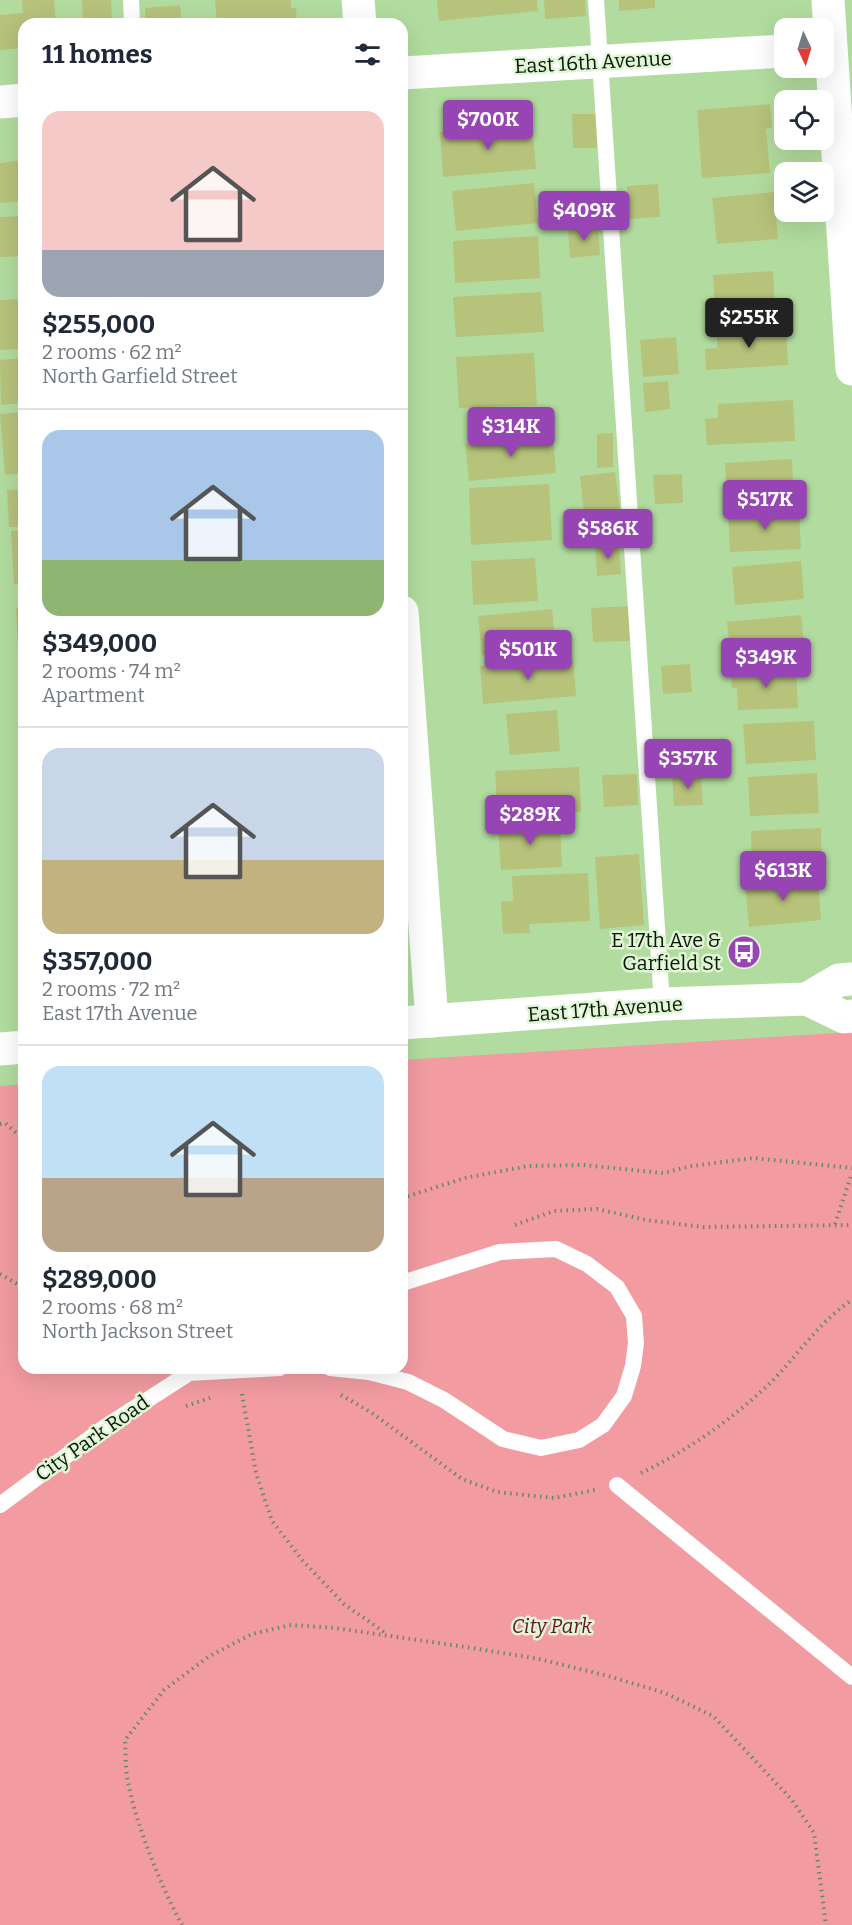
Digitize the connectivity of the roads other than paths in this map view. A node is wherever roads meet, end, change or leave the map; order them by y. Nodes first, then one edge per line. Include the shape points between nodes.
1 (131, 0) edge
2 (358, 0) edge
3 (596, 0) edge
4 (828, 0) edge
5 (132, 18) edge
6 (360, 18) edge
7 (836, 48) edge
8 (774, 52) edge
9 (600, 62) junction
10 (408, 73) edge
11 (18, 100) edge
12 (0, 102) edge
13 (852, 369) edge
14 (408, 776) edge
15 (852, 979) edge
16 (807, 999) junction
17 (662, 1005) junction
18 (852, 1016) edge
19 (417, 1022) edge
20 (18, 1048) edge
21 (0, 1049) edge
22 (408, 1281) edge
23 (186, 1374) edge
24 (377, 1374) edge
25 (617, 1485) dead end
26 (0, 1505) edge
27 (852, 1677) edge

1 - 5 lane
2 - 6 street
3 - 9 lane
4 - 7 street
7 - 13 street
8 - 9 street, East 16th Avenue
9 - 10 street, East 16th Avenue
9 - 17 lane
11 - 12 street
14 - 19 street
15 - 16 street, East 17th Avenue via 840,980
16 - 17 street, East 17th Avenue
16 - 18 street, East 17th Avenue via 844,1017
17 - 19 street, East 17th Avenue
20 - 21 street
22 - 24 lane via 500,1252 556,1249 587,1264 617,1287 634,1316 636,1343 624,1396 603,1425 579,1440 541,1448 503,1439 444,1400 408,1382
23 - 26 lane, City Park Road via 105,1427
25 - 27 lane

